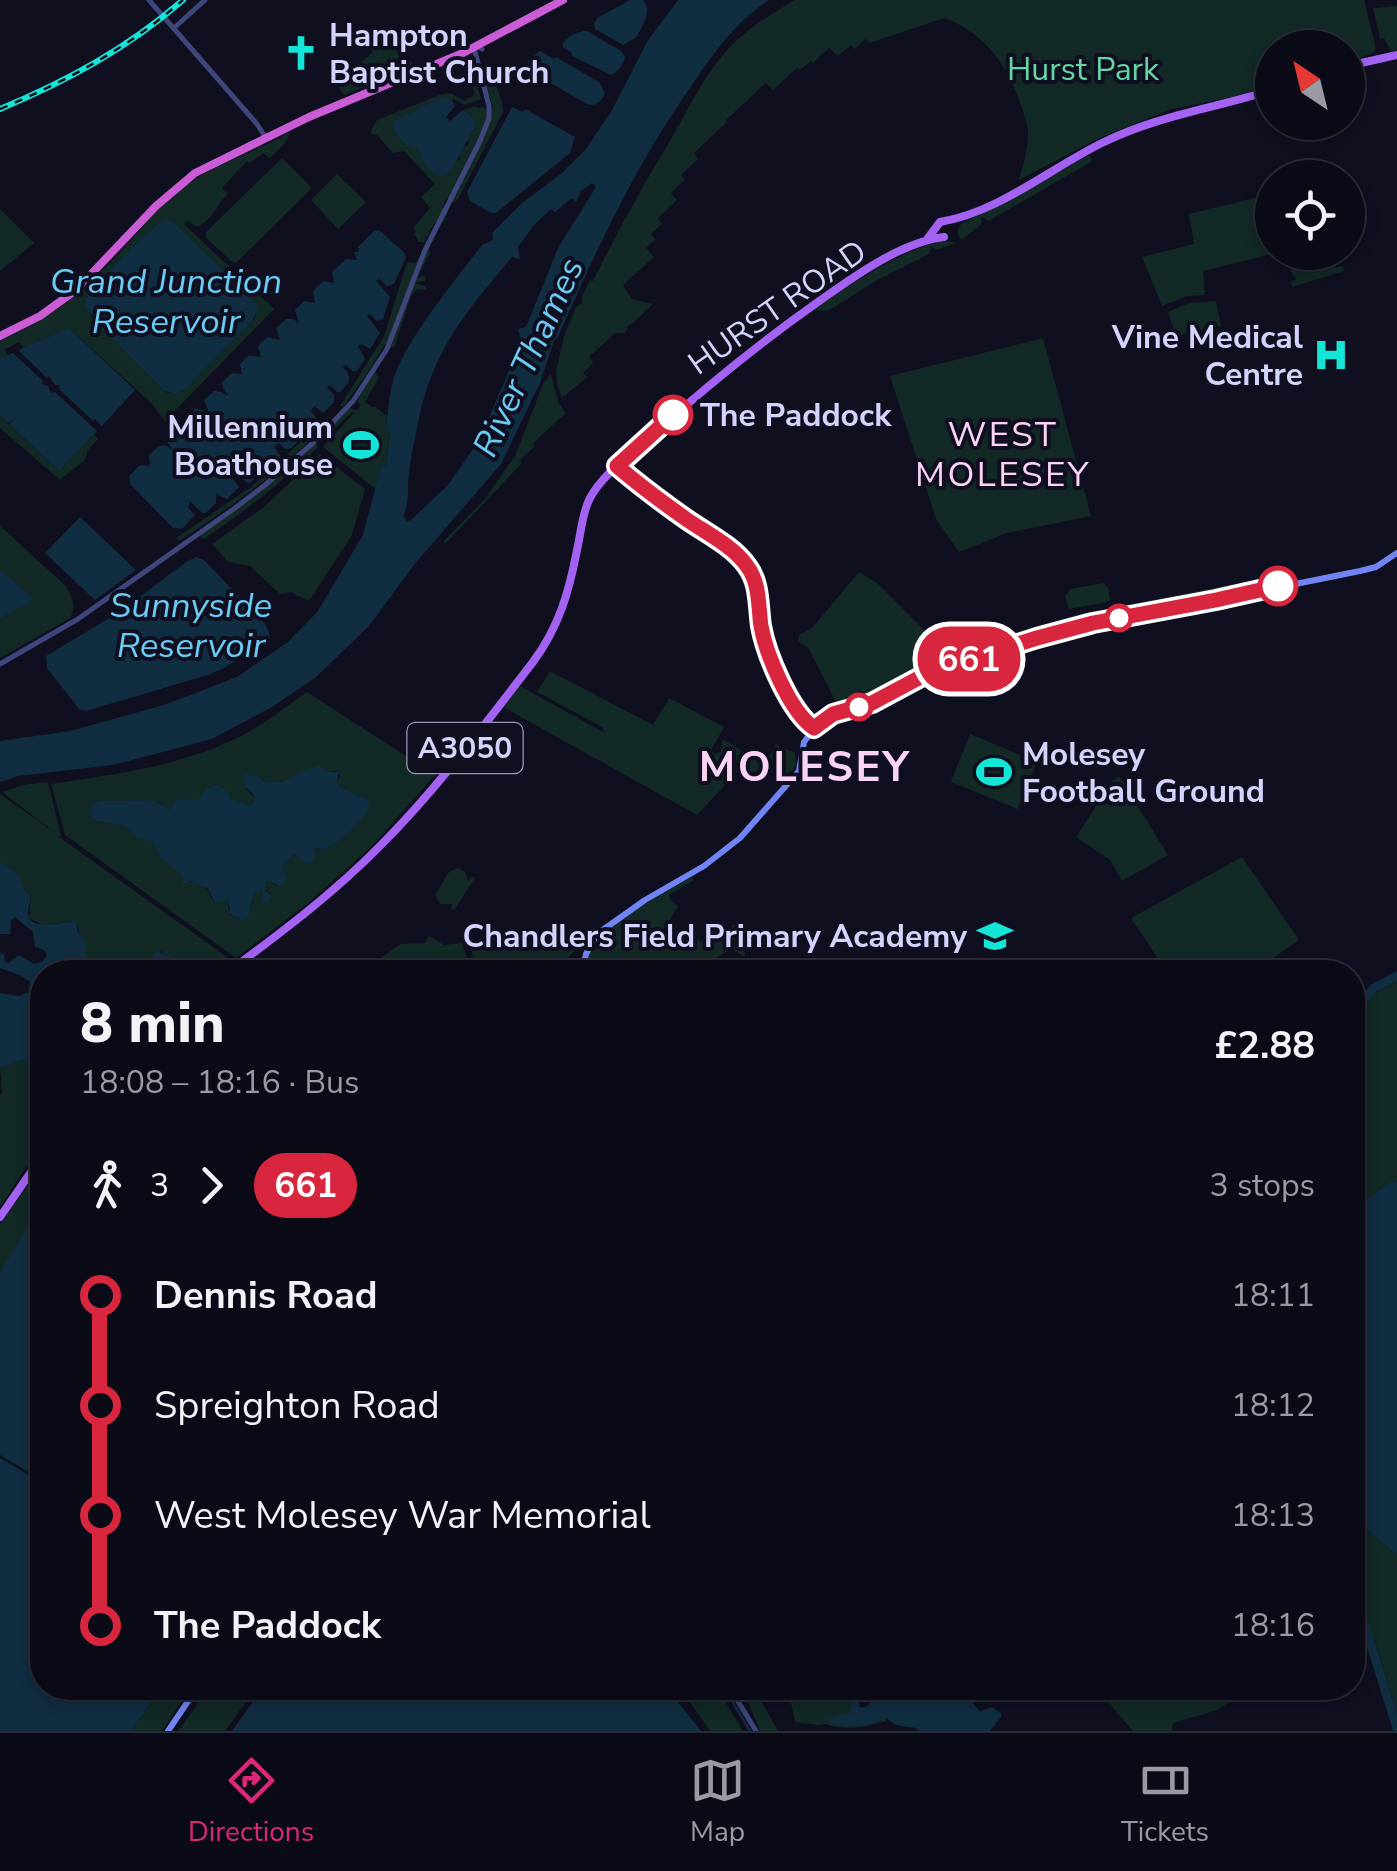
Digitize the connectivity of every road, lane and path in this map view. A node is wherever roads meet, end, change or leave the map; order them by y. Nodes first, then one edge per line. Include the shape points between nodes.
1 (160, 0) edge
2 (205, 0) edge
3 (563, 0) edge
4 (151, 3) edge
5 (174, 28) junction
6 (481, 46) junction
7 (1397, 55) edge
8 (1365, 62) edge
9 (1255, 95) edge
10 (266, 138) junction
11 (949, 224) junction
12 (936, 230) junction
13 (944, 237) junction
14 (924, 240) junction
15 (0, 336) edge
16 (1397, 553) edge
17 (0, 664) edge
18 (244, 960) edge
19 (585, 960) edge
20 (30, 1173) edge
21 (0, 1216) edge
22 (189, 1700) edge
23 (737, 1700) edge
24 (168, 1731) edge
25 (756, 1731) edge

1 - 4 street
2 - 5 street
3 - 6 highway
4 - 5 street
5 - 10 street
6 - 10 highway
6 - 17 street via 489,106 484,129 436,225 387,349 353,401 265,486 78,619
7 - 8 main road
9 - 11 main road via 1133,129
10 - 15 highway via 196,173 76,290
11 - 12 main road via 938,223
11 - 13 main road via 951,234
12 - 13 main road
12 - 14 main road, HURST ROAD / A3050
13 - 14 main road, HURST ROAD / A3050
14 - 18 main road, HURST ROAD / A3050 via 845,282 741,358 603,480 587,503 562,612 533,662 381,845 315,908
16 - 19 main road via 1360,571 1050,634 940,668 872,703 829,716 804,742 799,771 740,838 597,934
20 - 21 main road
22 - 24 main road
23 - 25 street

